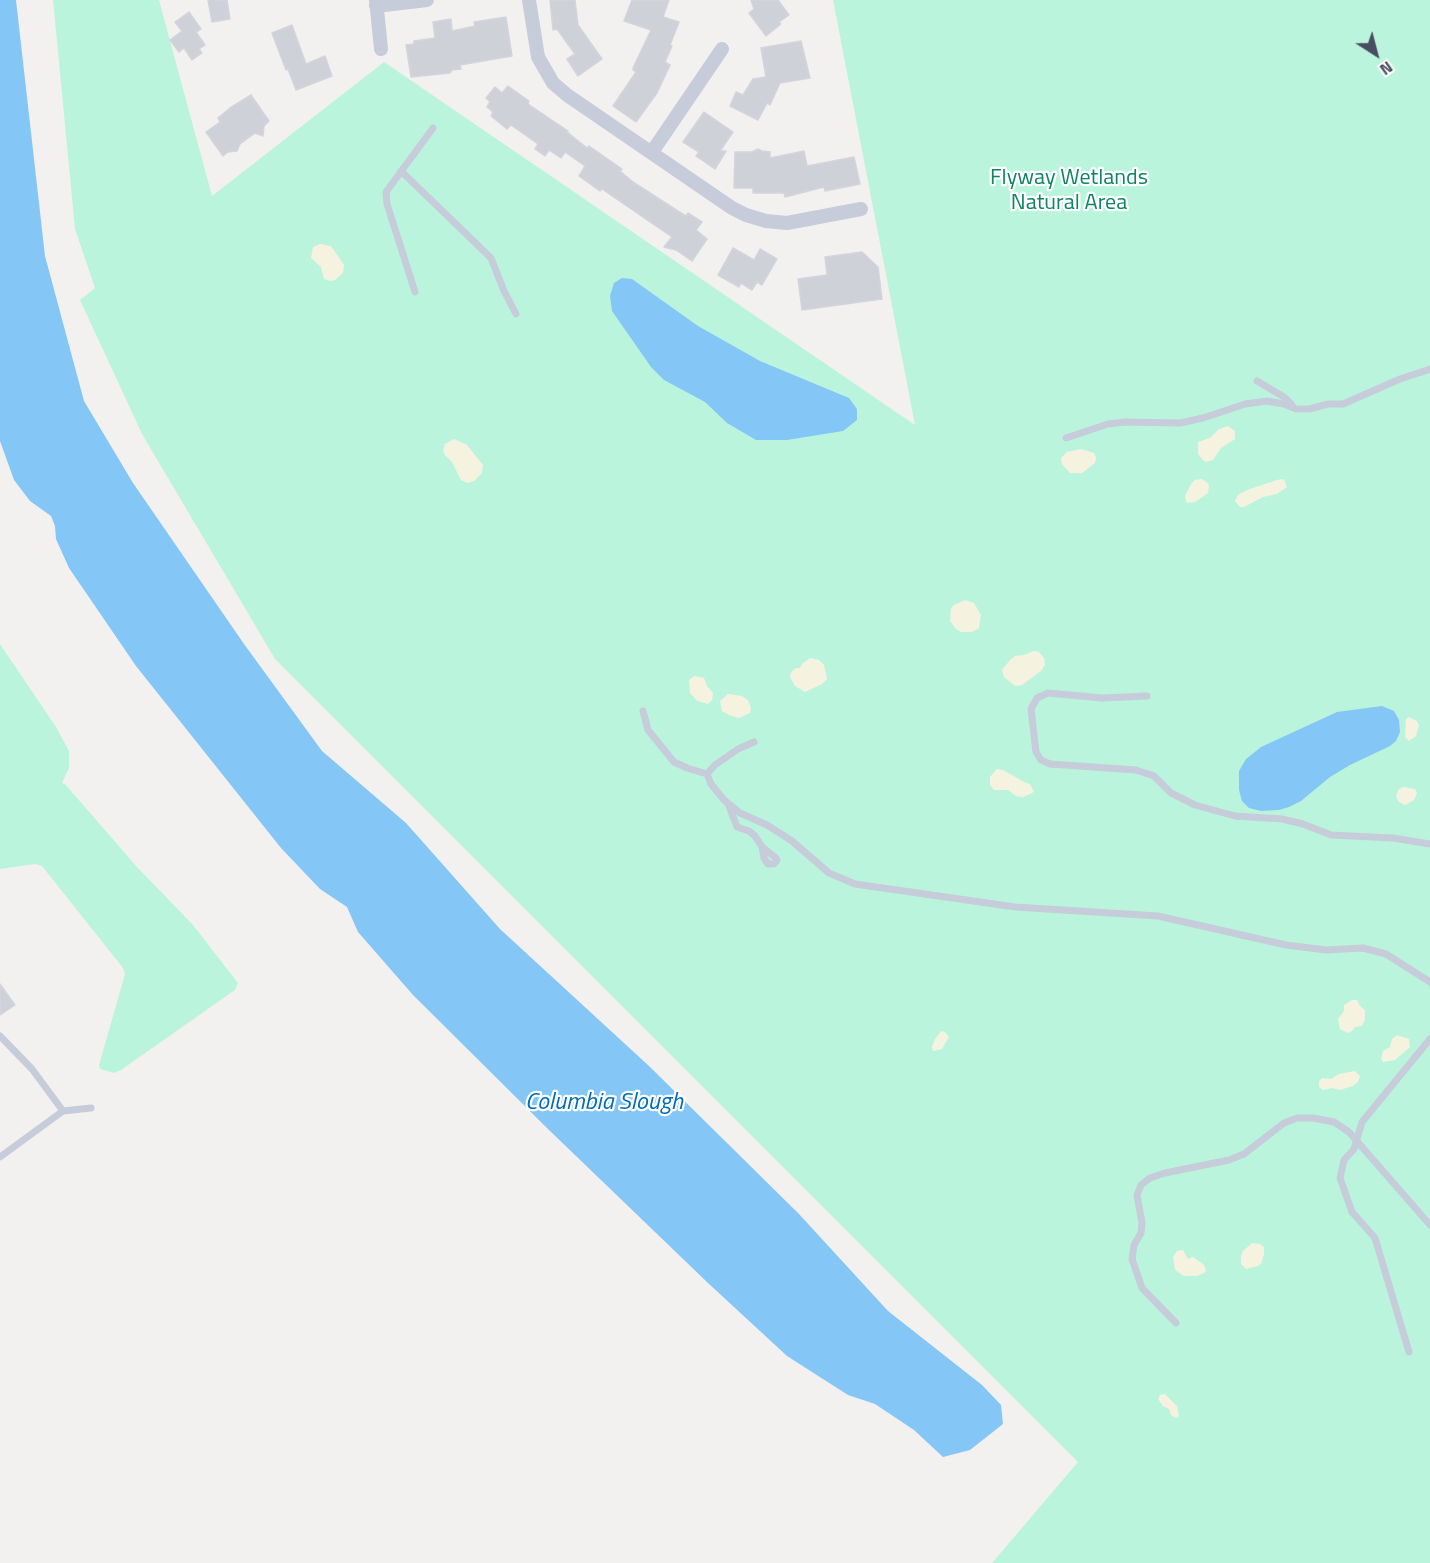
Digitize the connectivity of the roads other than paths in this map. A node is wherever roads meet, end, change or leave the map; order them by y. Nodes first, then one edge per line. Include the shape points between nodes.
1 (427, 0) edge
2 (529, 0) edge
3 (376, 3) edge
4 (381, 49) dead end
5 (722, 50) dead end
6 (432, 128) dead end
7 (652, 152) junction
8 (401, 171) junction
9 (861, 209) dead end
10 (415, 292) dead end
11 (516, 314) dead end
12 (1430, 369) edge
13 (1257, 381) dead end
14 (1296, 409) junction
15 (1066, 438) dead end
16 (1147, 696) dead end
17 (643, 711) dead end
18 (754, 742) dead end
19 (707, 774) junction
20 (728, 804) junction
21 (1430, 844) edge
22 (762, 846) dead end
23 (1430, 982) edge
24 (0, 1036) edge
25 (1430, 1039) edge
26 (91, 1108) dead end
27 (63, 1111) junction
28 (1356, 1139) junction
29 (0, 1157) edge
30 (1430, 1225) edge
31 (1176, 1323) dead end
32 (1409, 1352) dead end

1 - 3 street
2 - 7 street via 538,57 553,83
3 - 4 street
5 - 7 street
6 - 8 lane
7 - 9 street via 732,208 766,221 787,223
8 - 10 lane via 386,192 387,204
8 - 11 lane via 491,258
12 - 14 lane via 1343,404
13 - 14 lane
14 - 15 lane via 1267,401 1180,423 1108,424
16 - 21 lane via 1102,699 1048,693 1037,699 1031,709 1036,752 1050,764 1136,770 1154,776 1171,794 1235,816 1282,819 1331,835
17 - 19 lane via 648,730 674,762
18 - 19 lane via 714,765
19 - 20 lane
20 - 22 lane via 738,827 752,833
20 - 23 lane via 792,841 828,873 855,884 1015,907 1158,916 1286,945 1326,950 1363,948 1386,954
24 - 27 lane via 32,1069
25 - 28 lane via 1362,1122
26 - 27 lane
27 - 29 lane
28 - 30 lane
28 - 31 lane via 1334,1122 1297,1118 1284,1123 1244,1154 1165,1173 1141,1185 1137,1195 1141,1233 1132,1259 1142,1288
28 - 32 lane via 1354,1149 1344,1160 1340,1178 1352,1212 1375,1238

